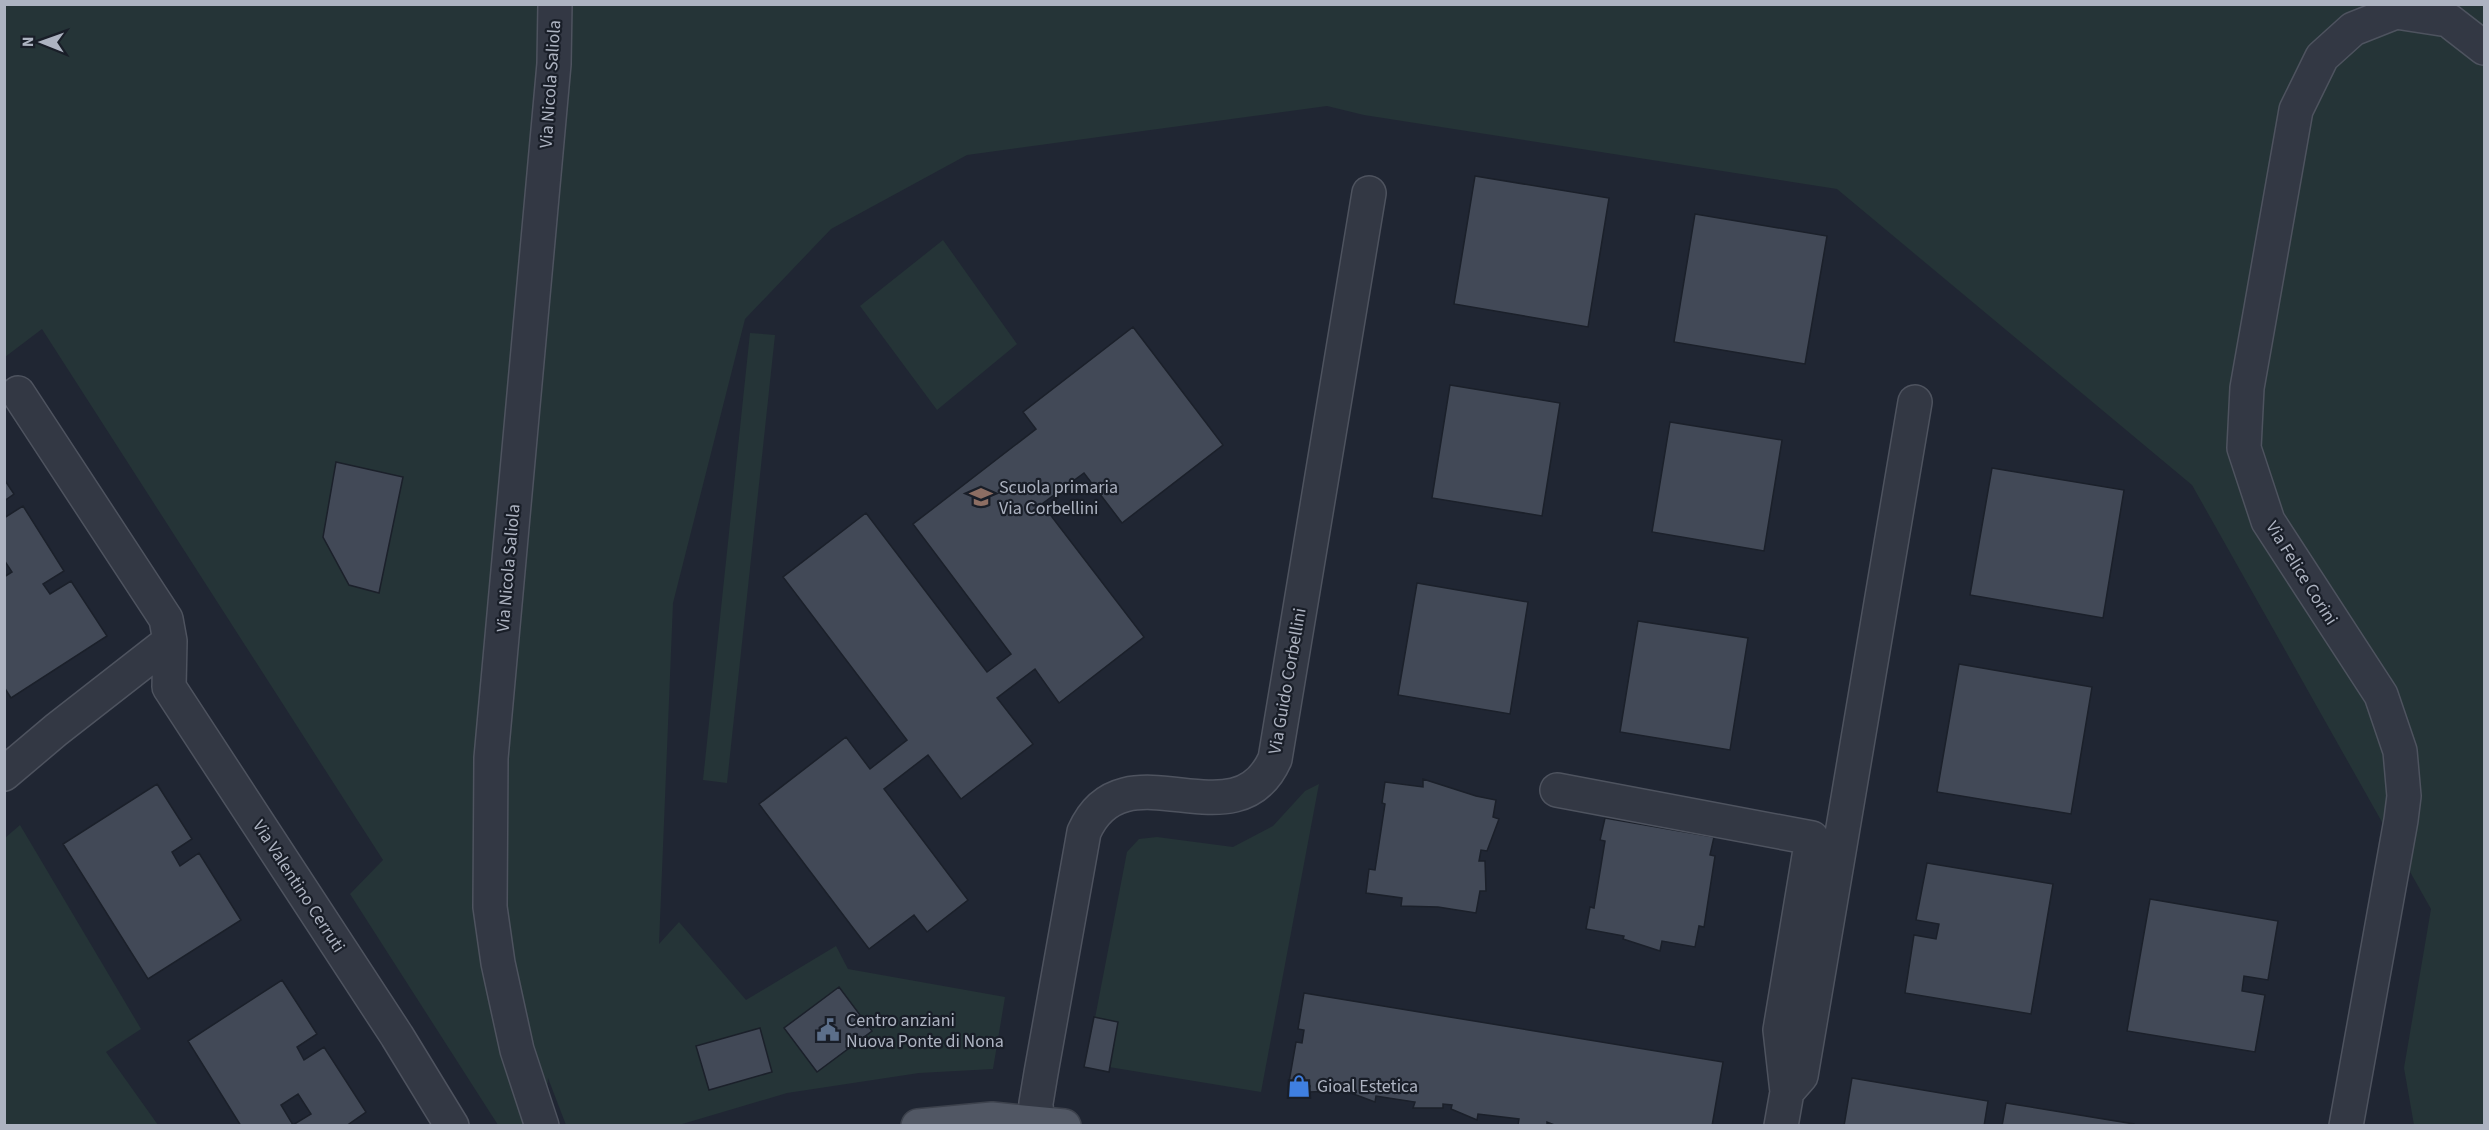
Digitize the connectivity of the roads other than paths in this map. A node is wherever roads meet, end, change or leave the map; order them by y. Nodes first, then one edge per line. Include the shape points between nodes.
1 (555, 4) edge
2 (2484, 48) edge
3 (1369, 193) dead end
4 (18, 393) dead end
5 (1916, 402) dead end
6 (170, 641) junction
7 (4, 774) edge
8 (1557, 790) dead end
9 (1787, 1092) junction
10 (452, 1125) edge
11 (542, 1125) edge
12 (918, 1125) edge
13 (1046, 1125) edge
14 (1781, 1125) edge
15 (2347, 1125) edge

1 - 11 street, Via Nicola Saliola via 554,64 491,758 489,850 490,907 498,963 517,1050
2 - 15 street, Via Felice Corini via 2448,20 2396,12 2353,29 2322,57 2296,110 2247,388 2244,448 2268,521 2381,695 2400,751 2402,820
3 - 13 street, Via Guido Corbellini via 1275,759 1250,791 1224,798 1130,793 1112,798 1090,819 1084,832 1036,1103
4 - 6 street, Via Valentino Cerruti via 166,620
5 - 9 street via 1801,1076
6 - 7 street
6 - 10 street, Via Valentino Cerruti via 169,687
8 - 9 street via 1812,837 1780,1030
9 - 14 street
12 - 13 main road via 992,1119

